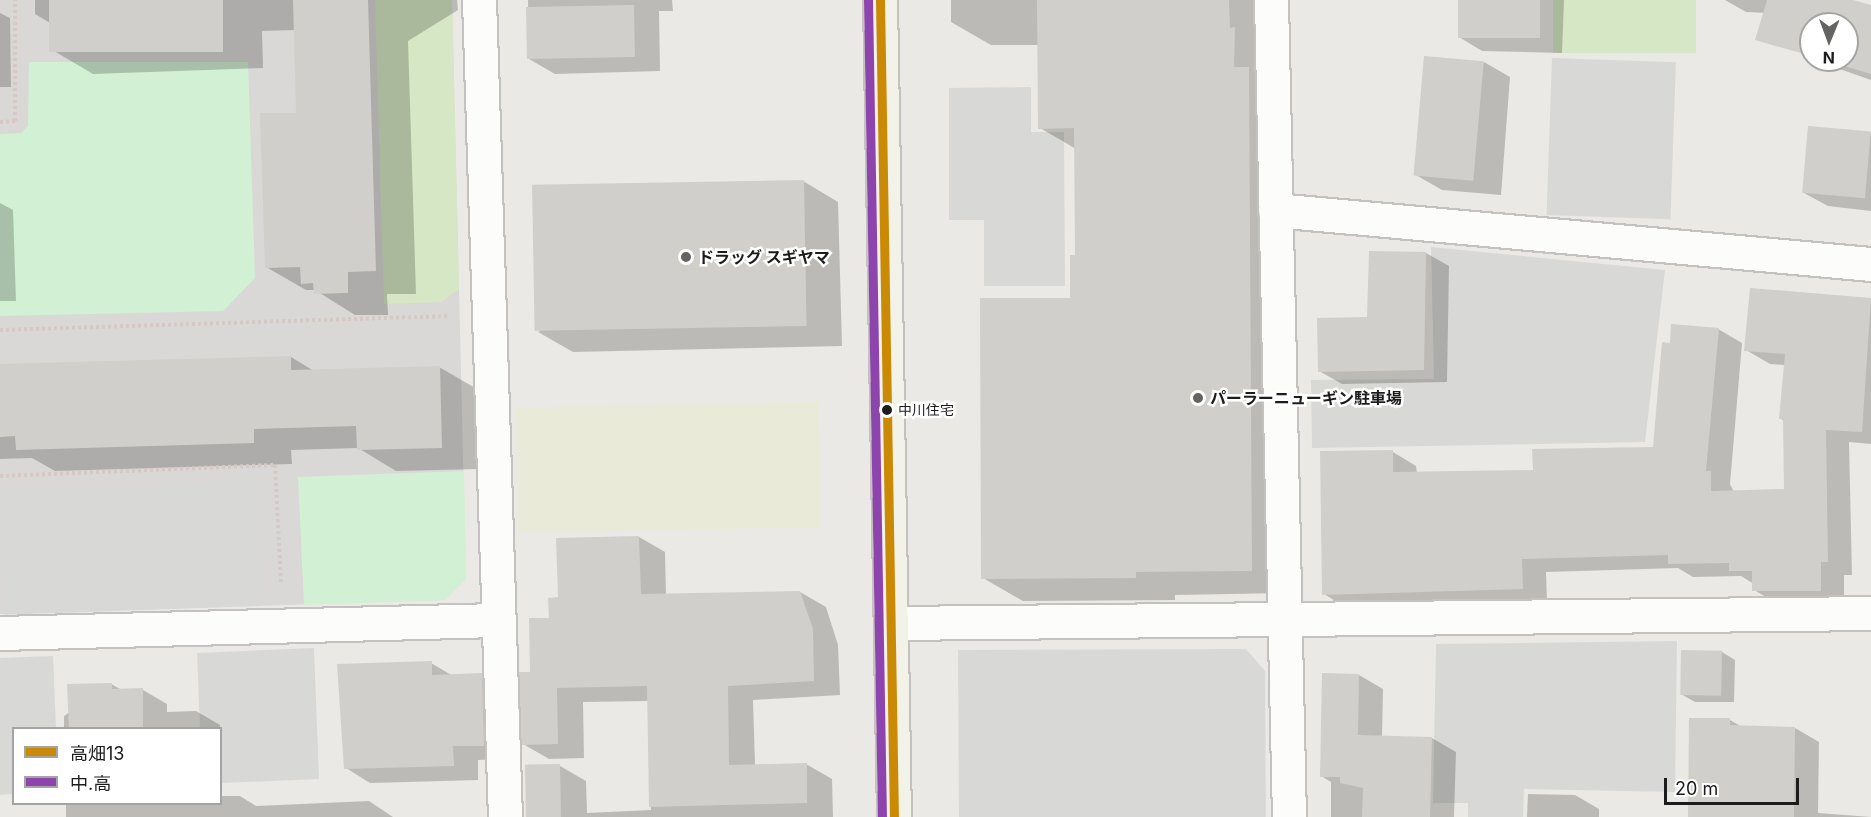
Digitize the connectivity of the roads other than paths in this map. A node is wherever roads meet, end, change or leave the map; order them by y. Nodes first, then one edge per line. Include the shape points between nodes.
1 (479, 0) edge
2 (880, 0) edge
3 (1271, 0) edge
4 (1275, 210) junction
5 (1871, 264) edge
6 (1871, 613) edge
7 (498, 620) junction
8 (1286, 620) junction
9 (891, 623) junction
10 (0, 633) edge
11 (505, 817) edge
12 (894, 817) edge
13 (1289, 817) edge

1 - 7 street
2 - 9 street
3 - 4 street
4 - 5 street
4 - 8 street
6 - 8 street
7 - 10 street
7 - 11 street
8 - 9 street
8 - 13 street
9 - 12 street

